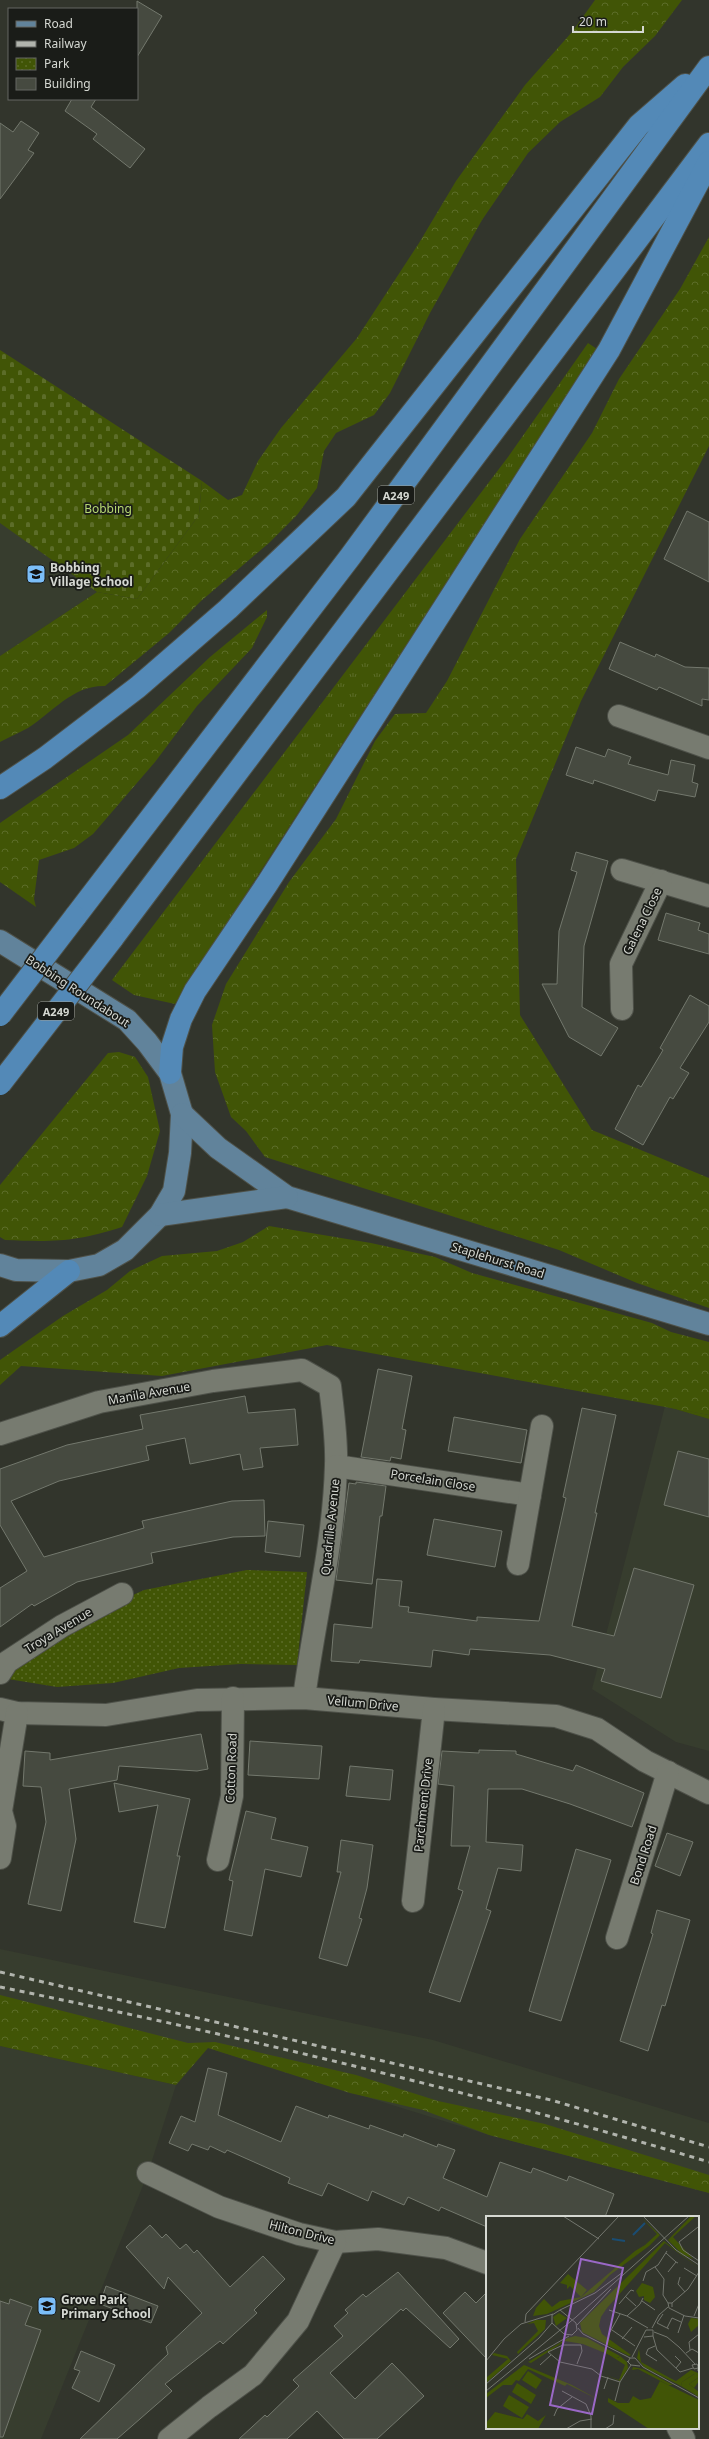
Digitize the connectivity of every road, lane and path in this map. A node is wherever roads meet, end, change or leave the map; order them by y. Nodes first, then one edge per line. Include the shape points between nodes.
1 (709, 64) edge
2 (709, 67) edge
3 (709, 144) edge
4 (709, 162) edge
5 (619, 716) dead end
6 (709, 748) edge
7 (0, 788) edge
8 (622, 870) dead end
9 (661, 882) junction
10 (709, 896) edge
11 (0, 941) edge
12 (622, 1009) dead end
13 (0, 1015) edge
14 (170, 1073) junction
15 (0, 1084) edge
16 (182, 1114) junction
17 (288, 1197) junction
18 (160, 1215) junction
19 (0, 1265) edge
20 (69, 1271) junction
21 (709, 1324) edge
22 (0, 1326) edge
23 (302, 1370) joint
24 (542, 1426) dead end
25 (0, 1434) edge
26 (336, 1466) junction
27 (530, 1495) junction
28 (518, 1564) dead end
29 (122, 1594) dead end
30 (0, 1673) edge
31 (233, 1698) junction
32 (304, 1698) junction
33 (434, 1709) junction
34 (9, 1711) edge
35 (668, 1772) junction
36 (709, 1793) edge
37 (0, 1858) edge
38 (218, 1860) dead end
39 (413, 1901) dead end
40 (617, 1938) dead end
41 (148, 2173) dead end
42 (335, 2242) junction
43 (486, 2263) edge
44 (679, 2429) edge
45 (170, 2439) edge
46 (684, 2439) edge

1 - 7 highway via 639,125 529,268 346,497 228,610 138,687 45,758
2 - 13 highway, A249, bridge via 359,545
3 - 15 highway, A249, bridge via 112,939
4 - 14 highway via 609,350 267,884 195,991 181,1019 172,1047
5 - 6 street
8 - 9 street, Galena Close
9 - 10 street, Galena Close
9 - 12 street, Galena Close via 621,964
11 - 14 main road, Bobbing Roundabout via 128,1020 148,1042
14 - 16 main road, Bobbing Roundabout
16 - 17 main road, Staplehurst Road via 218,1148
16 - 18 main road, Bobbing Roundabout via 180,1153 174,1191
17 - 18 main road, Staplehurst Road
17 - 21 main road, Staplehurst Road
18 - 20 main road, Bobbing Roundabout via 125,1250 99,1264
19 - 20 main road, Bobbing Roundabout via 16,1270
20 - 22 highway
23 - 25 street, Manila Avenue via 213,1381 99,1402
23 - 26 street, Quadrille Avenue via 330,1386
24 - 27 street
26 - 27 street, Porcelain Close
26 - 32 street, Quadrille Avenue via 326,1571
27 - 28 street
29 - 30 street, Troya Avenue via 62,1626 7,1662
31 - 32 street, Vellum Drive
31 - 34 street, Vellum Drive via 197,1700 106,1715
31 - 38 street, Cotton Road via 232,1796
32 - 33 street, Vellum Drive
33 - 35 street, Vellum Drive via 556,1716 597,1729
33 - 39 street, Parchment Drive
34 - 37 street via 1,1811 5,1826
35 - 36 street, Vellum Drive
35 - 40 street, Bond Road
41 - 42 street, Hilton Drive via 219,2207 257,2221
42 - 43 street, Hilton Drive via 378,2239 404,2242 446,2248
42 - 45 street via 298,2321 253,2375 209,2406
44 - 46 street

